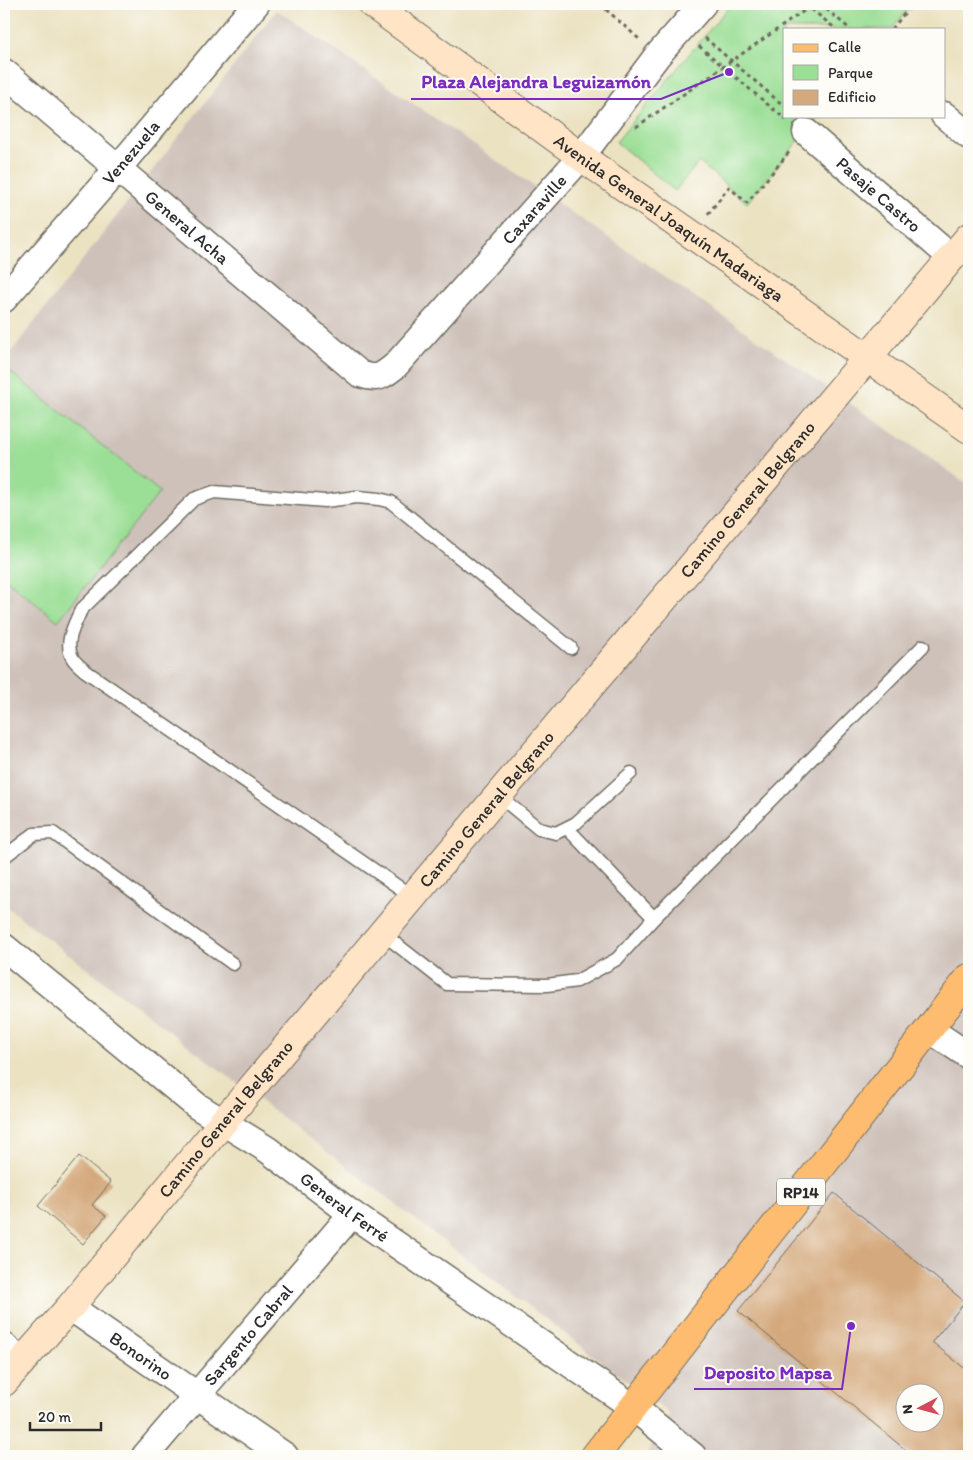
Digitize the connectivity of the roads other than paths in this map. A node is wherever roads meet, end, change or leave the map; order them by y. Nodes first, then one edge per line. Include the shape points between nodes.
1 (256, 4) edge
2 (372, 4) edge
3 (703, 4) edge
4 (4, 72) edge
5 (946, 117) edge
6 (805, 133) road end
7 (969, 136) edge
8 (581, 157) junction
9 (118, 168) junction
10 (961, 248) edge
11 (4, 299) edge
12 (867, 359) junction
13 (372, 378) joint
14 (969, 429) edge
15 (923, 646) dead end
16 (571, 648) dead end
17 (631, 773) dead end
18 (499, 796) junction
19 (567, 828) junction
20 (4, 857) edge
21 (413, 897) junction
22 (654, 918) junction
23 (382, 933) junction
24 (4, 947) edge
25 (233, 964) dead end
26 (969, 978) edge
27 (929, 1029) junction
28 (969, 1056) edge
29 (223, 1122) junction
30 (352, 1214) junction
31 (70, 1307) junction
32 (13, 1354) edge
33 (4, 1382) edge
34 (197, 1394) junction
35 (633, 1407) junction
36 (145, 1456) edge
37 (285, 1456) edge
38 (595, 1456) edge
39 (693, 1456) edge

1 - 9 street, Venezuela
2 - 8 street, Avenida General Joaquín Madariaga
3 - 8 street, Caxaraville via 657,56
4 - 9 street, General Acha
5 - 7 street
6 - 10 street, Pasaje Castro
8 - 12 street, Avenida General Joaquín Madariaga
8 - 13 street, Caxaraville via 395,366 383,376
9 - 11 street, Venezuela
9 - 13 street, General Acha via 360,374
10 - 12 street, Camino General Belgrano
12 - 14 street, Avenida General Joaquín Madariaga
12 - 18 street, Camino General Belgrano
15 - 22 lane
16 - 21 lane via 391,502 357,497 325,501 214,492 194,499 81,610 70,643 72,657 84,670
17 - 19 lane
18 - 19 lane via 539,828 556,833
18 - 21 street, Camino General Belgrano
19 - 22 lane
20 - 25 lane via 34,834 53,833
21 - 23 street, Camino General Belgrano
22 - 23 lane via 617,959 577,981 547,985 447,984
23 - 29 street, Camino General Belgrano
24 - 29 street, General Ferré via 196,1106
26 - 27 main road, RP14
27 - 28 street
27 - 35 main road, RP14
29 - 30 street, General Ferré via 268,1150
29 - 31 street, Camino General Belgrano
30 - 34 street, Sargento Cabral
30 - 35 street, General Ferré
31 - 32 street, Camino General Belgrano
31 - 34 street, Bonorino
32 - 33 street, Camino General Belgrano
34 - 36 street, Sargento Cabral
34 - 37 street, Bonorino
35 - 38 main road, RP14
35 - 39 street, General Ferré

